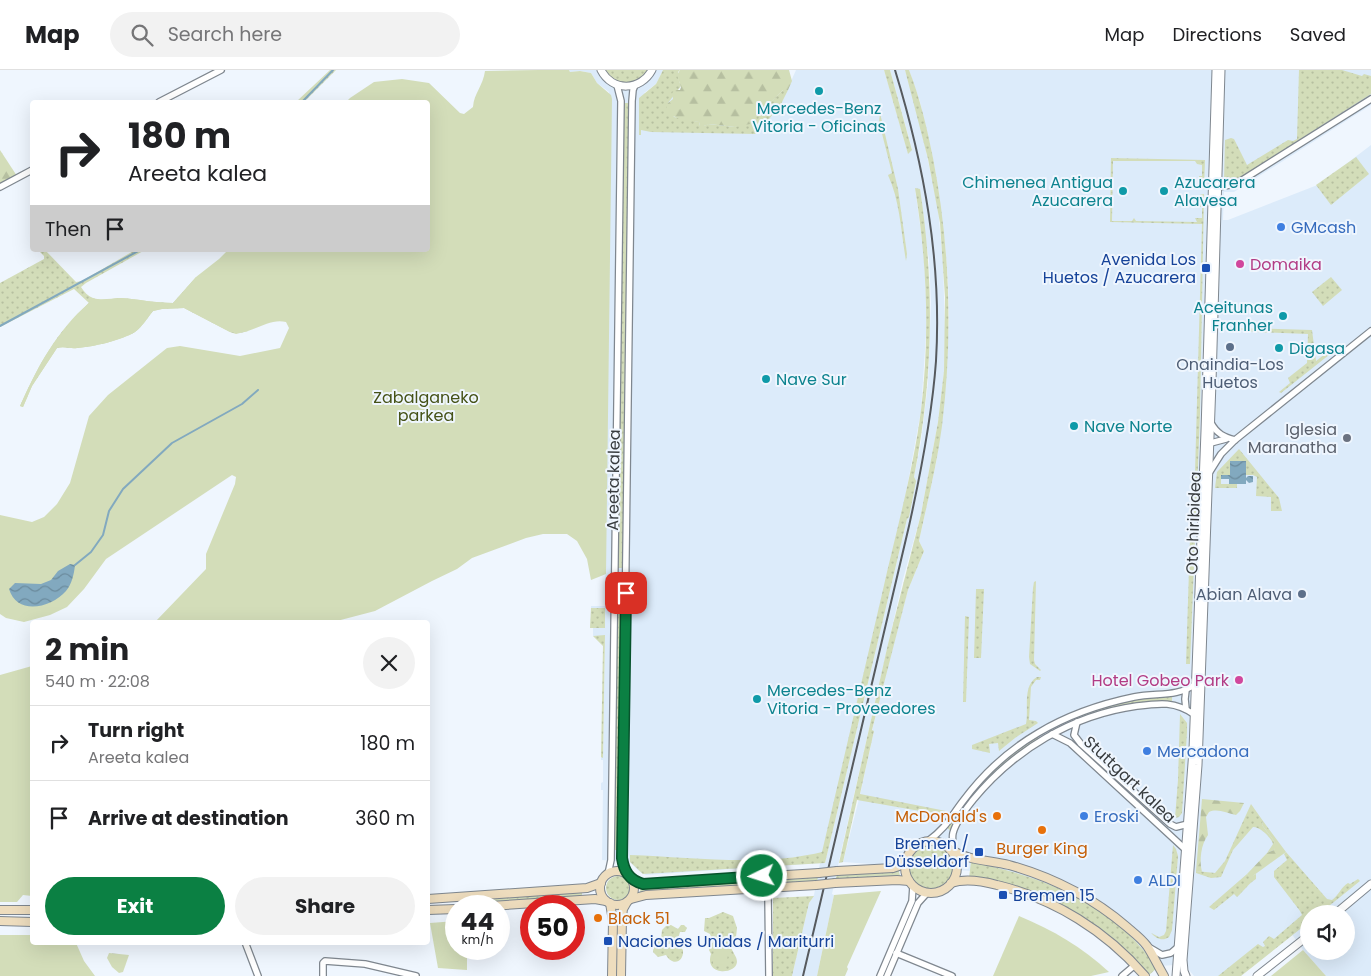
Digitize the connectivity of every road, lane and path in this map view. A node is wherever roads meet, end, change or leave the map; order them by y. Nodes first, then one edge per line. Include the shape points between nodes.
1 (221, 70) edge
2 (652, 70) edge
3 (1216, 70) edge
4 (1221, 70) edge
5 (601, 71) edge
6 (617, 85) junction
7 (635, 85) junction
8 (1371, 99) edge
9 (163, 100) edge
10 (30, 171) edge
11 (0, 187) edge
12 (1218, 187) junction
13 (1371, 331) edge
14 (1211, 423) junction
15 (1228, 438) junction
16 (1219, 440) junction
17 (1235, 440) junction
18 (1207, 444) junction
19 (1222, 454) junction
20 (1209, 474) junction
21 (1196, 684) junction
22 (1186, 690) junction
23 (1186, 709) junction
24 (1194, 716) junction
25 (1077, 722) junction
26 (1052, 734) junction
27 (1188, 824) junction
28 (928, 841) junction
29 (1186, 850) junction
30 (954, 853) junction
31 (906, 860) junction
32 (608, 874) junction
33 (629, 877) junction
34 (601, 883) junction
35 (951, 883) junction
36 (911, 884) junction
37 (1371, 884) edge
38 (766, 887) junction
39 (927, 893) junction
40 (430, 899) edge
41 (629, 900) junction
42 (608, 902) junction
43 (510, 904) edge
44 (1345, 905) edge
45 (445, 909) edge
46 (0, 910) edge
47 (30, 910) edge
48 (430, 910) edge
49 (0, 921) edge
50 (30, 922) edge
51 (1300, 942) edge
52 (246, 945) edge
53 (1146, 945) junction
54 (1178, 947) junction
55 (896, 953) junction
56 (1135, 965) junction
57 (947, 975) edge
58 (258, 976) edge
59 (323, 976) edge
60 (416, 976) edge
61 (612, 976) edge
62 (621, 976) edge
63 (769, 976) edge
64 (880, 976) edge
65 (887, 976) edge
66 (1122, 976) edge
67 (1145, 976) edge
68 (1164, 976) edge
69 (1176, 976) edge
70 (1186, 976) edge
71 (1257, 976) edge

1 - 9 street
2 - 7 street via 646,79
3 - 18 street, Oto hiribidea
4 - 12 street, Oto hiribidea
5 - 6 street
6 - 7 street
6 - 32 street, Areeta kalea via 621,101 611,860
7 - 33 street, Areeta kalea via 632,102 622,852
8 - 12 street via 1236,184
10 - 11 street
12 - 14 street, Oto hiribidea
13 - 17 street
14 - 15 street
14 - 18 street, Oto hiribidea
15 - 16 street
15 - 17 street
16 - 18 street
16 - 19 street
17 - 19 street
18 - 20 street, Oto hiribidea
18 - 21 street, Oto hiribidea
19 - 20 street
20 - 70 street, Oto hiribidea via 1198,765 1183,960
21 - 22 street
21 - 24 street, Oto hiribidea
22 - 23 street
22 - 28 street via 1107,703 1079,712 1037,733 994,766 962,801 940,832
23 - 24 street
23 - 25 street via 1170,704 1148,705 1112,711
24 - 27 street, Oto hiribidea
25 - 26 street
25 - 27 street, Stuttgart kalea via 1074,735 1081,744 1170,824
26 - 29 street, Stuttgart kalea via 1070,743
26 - 30 street via 1010,762 966,808 955,828
27 - 29 street, Oto hiribidea
28 - 30 main road via 943,843
28 - 31 main road via 911,849
29 - 54 street, Oto hiribidea
30 - 35 main road via 956,874
30 - 53 main road via 1027,871 1062,884 1119,920
31 - 33 main road, bridge via 893,868 643,884
31 - 36 main road via 905,871
32 - 33 main road via 618,871
32 - 34 main road
33 - 41 main road via 634,889
34 - 40 main road via 587,888
34 - 42 main road via 601,893
35 - 39 main road via 940,891
35 - 56 main road via 964,880 991,884 1055,905 1096,930
36 - 38 main road, bridge via 897,880
36 - 39 main road
36 - 64 street via 912,901
37 - 44 street
38 - 41 main road via 646,895
38 - 63 street via 769,901
39 - 55 street via 918,903
41 - 42 main road via 619,905
41 - 62 main road via 622,913
42 - 43 main road via 595,898
42 - 61 main road via 613,921
45 - 48 main road
46 - 47 main road
49 - 50 main road
51 - 71 street
52 - 58 street
53 - 54 street via 1162,955
53 - 68 main road
54 - 69 street, Oto hiribidea
55 - 57 street
55 - 65 street
56 - 66 street
56 - 67 main road
59 - 60 street via 325,961 365,964

